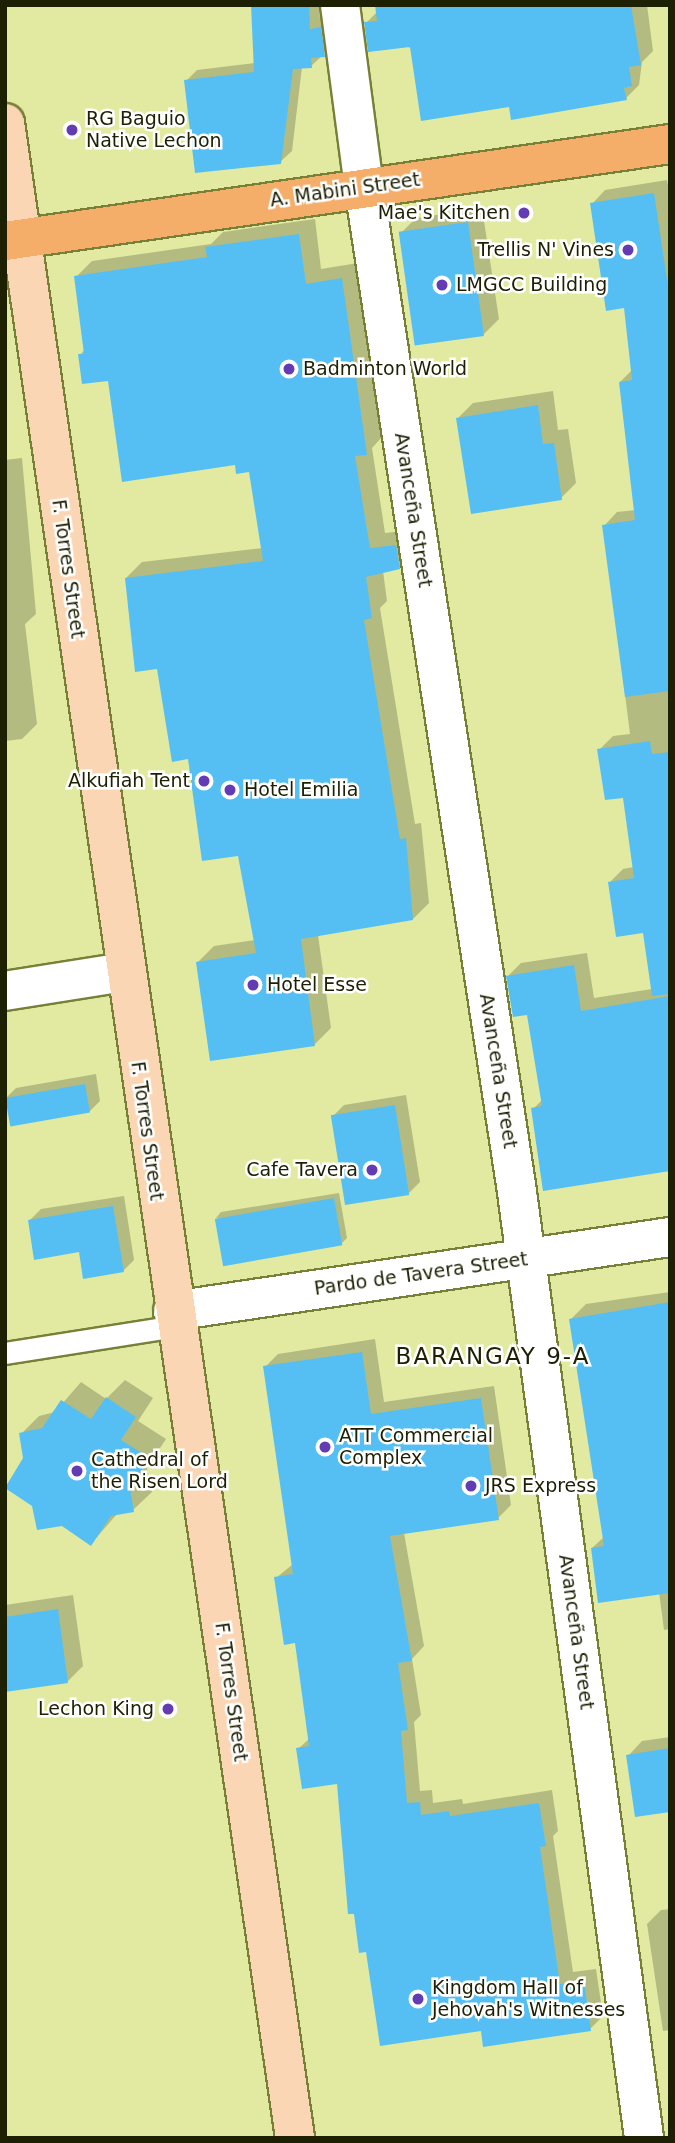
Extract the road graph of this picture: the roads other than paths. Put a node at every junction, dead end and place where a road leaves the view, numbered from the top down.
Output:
1 (340, 5) edge
2 (5, 123) edge
3 (670, 144) edge
4 (364, 187) junction
5 (13, 240) edge
6 (125, 972) junction
7 (5, 991) edge
8 (670, 1237) edge
9 (526, 1259) junction
10 (175, 1319) junction
11 (5, 1353) edge
12 (295, 2138) edge
13 (644, 2138) edge

1 - 4 street, Avanceña Street
2 - 5 main road, F. Torres Street
3 - 4 main road, A. Mabini Street
4 - 5 main road, A. Mabini Street
4 - 9 street, Avanceña Street
5 - 6 main road, F. Torres Street
6 - 7 street
6 - 10 main road, F. Torres Street
8 - 9 street, Pardo de Tavera Street
9 - 10 street, Pardo de Tavera Street
9 - 13 street, Avanceña Street
10 - 11 lane
10 - 12 main road, F. Torres Street

